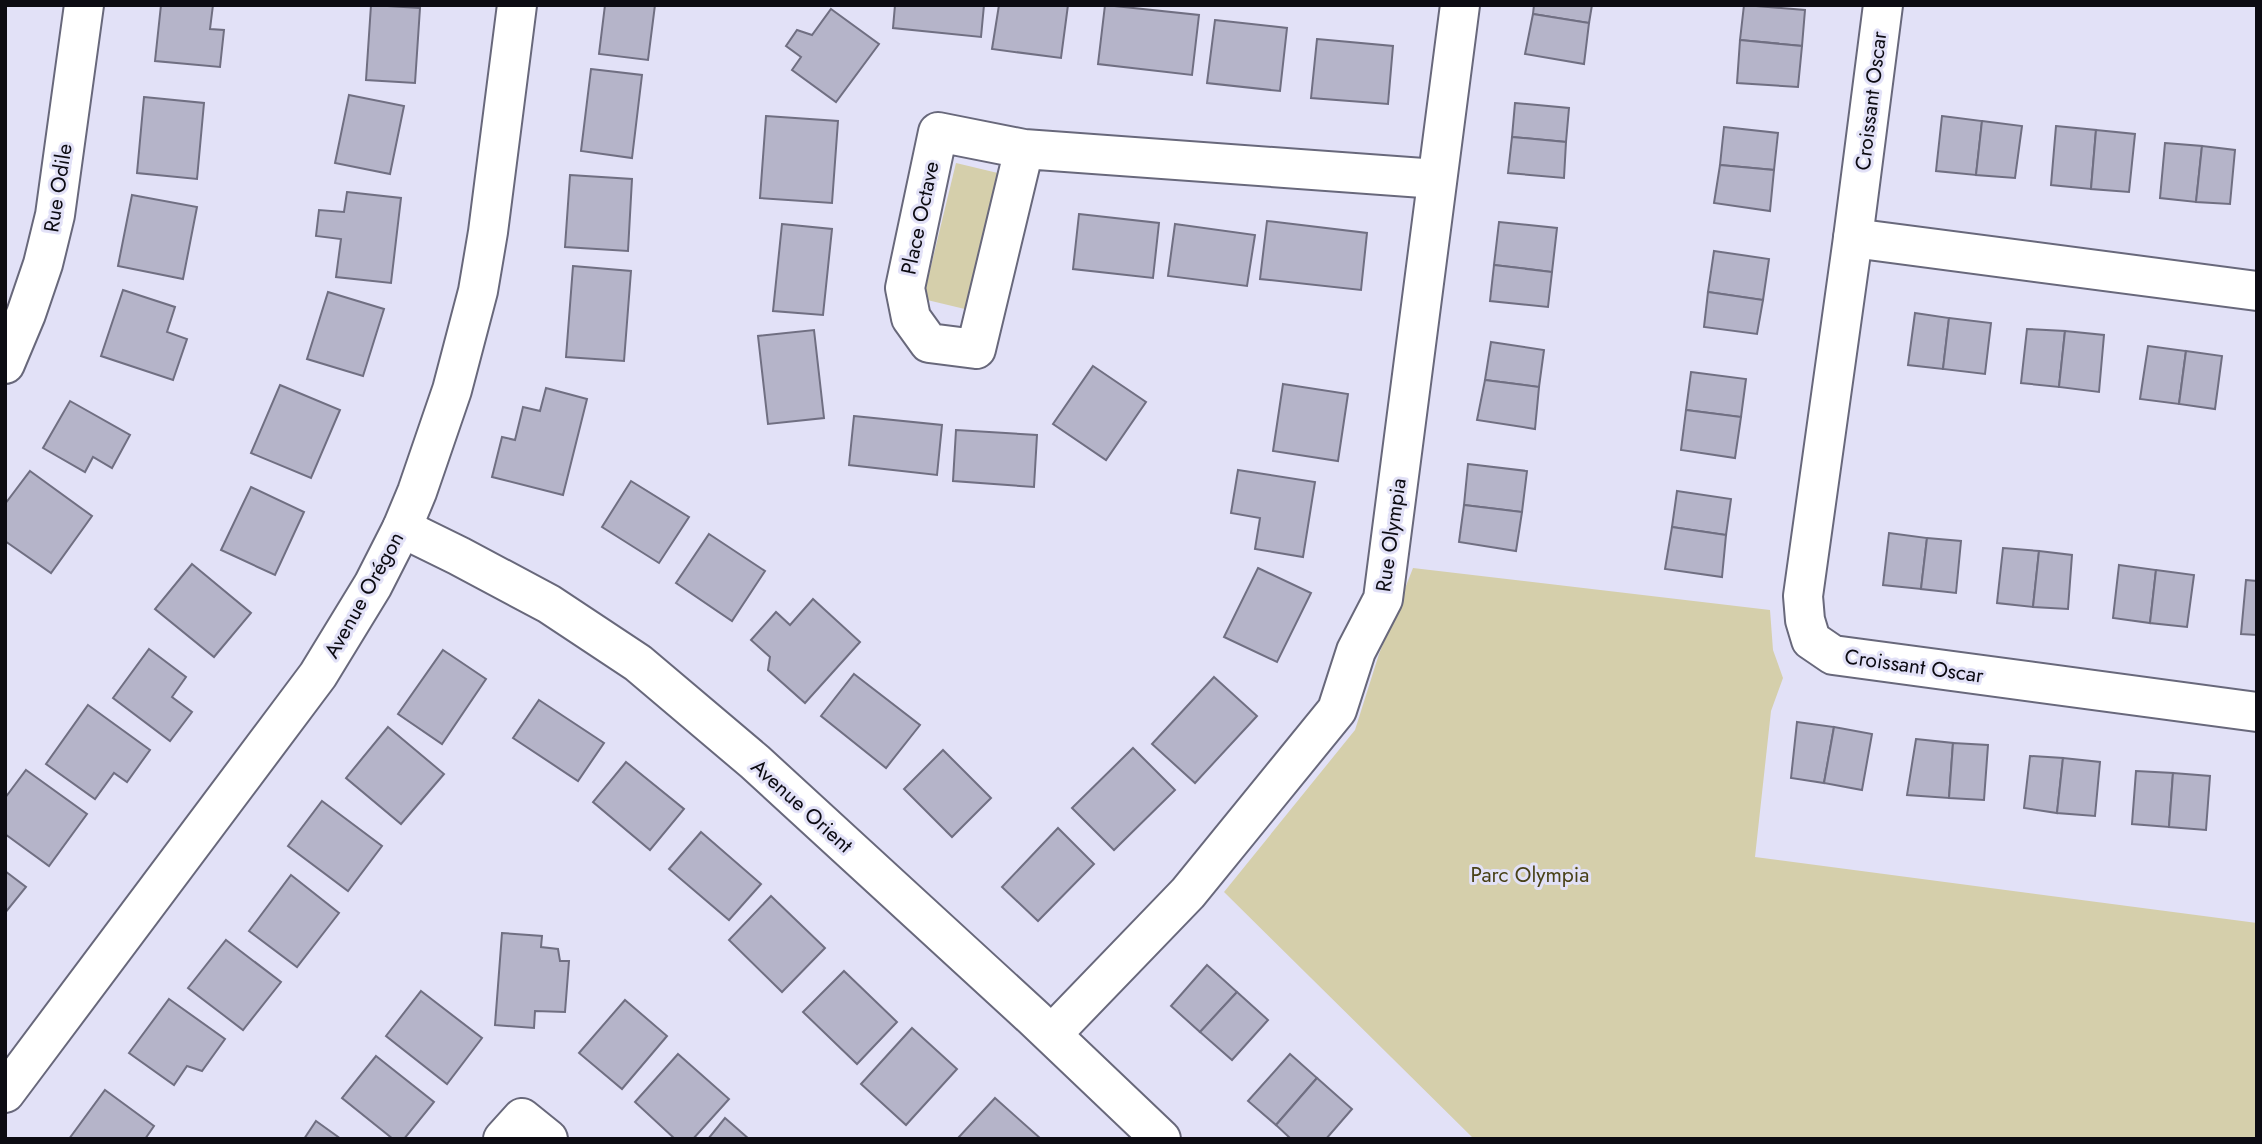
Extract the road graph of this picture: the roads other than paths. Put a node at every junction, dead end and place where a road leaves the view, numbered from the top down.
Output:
1 (84, 5) edge
2 (517, 5) edge
3 (1460, 5) edge
4 (1883, 5) edge
5 (1024, 149) junction
6 (1437, 179) junction
7 (1853, 238) junction
8 (2257, 291) edge
9 (5, 364) edge
10 (401, 528) junction
11 (2257, 712) edge
12 (1052, 1034) junction
13 (5, 1093) edge
14 (503, 1139) edge
15 (548, 1139) edge
16 (1161, 1139) edge

1 - 9 street, Rue Odile
2 - 10 street, Avenue Orégon
3 - 6 street, Rue Olympia
4 - 7 street, Croissant Oscar
5 - 5 street, Place Octave
5 - 6 street, Place Octave
6 - 12 street, Rue Olympia
7 - 8 street
7 - 11 street, Croissant Oscar
10 - 12 street, Avenue Orient
10 - 13 street, Avenue Orégon
12 - 16 street, Avenue Orient
14 - 15 street

